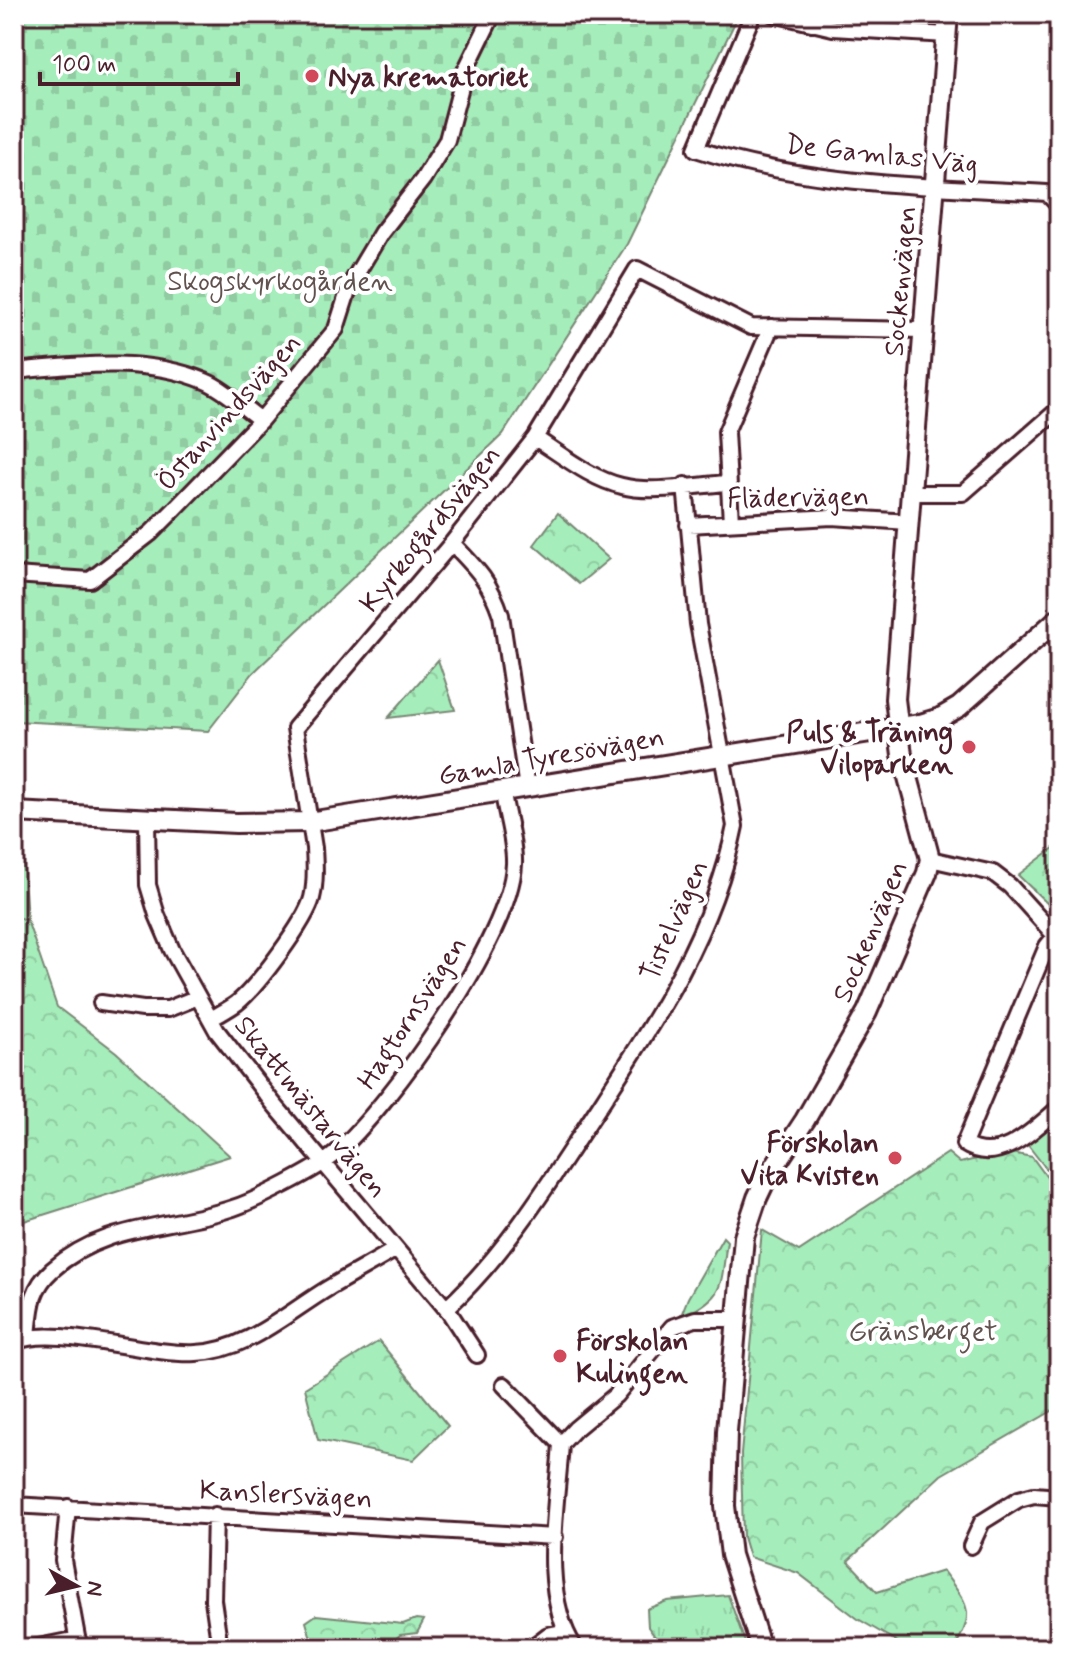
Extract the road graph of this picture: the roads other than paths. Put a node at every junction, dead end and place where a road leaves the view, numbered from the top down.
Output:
1 (493, 14) edge
2 (753, 14) edge
3 (773, 14) edge
4 (948, 14) edge
5 (947, 35) junction
6 (1059, 182) edge
7 (935, 186) junction
8 (1047, 193) junction
9 (1059, 206) edge
10 (771, 327) junction
11 (923, 330) junction
12 (14, 371) edge
13 (1059, 409) edge
14 (261, 420) junction
15 (535, 438) junction
16 (727, 483) junction
17 (685, 485) junction
18 (911, 493) junction
19 (731, 522) junction
20 (909, 522) junction
21 (688, 525) junction
22 (452, 543) junction
23 (14, 575) edge
24 (1059, 618) edge
25 (897, 728) junction
26 (722, 754) junction
27 (527, 788) junction
28 (503, 793) junction
29 (14, 812) edge
30 (147, 819) junction
31 (309, 822) junction
32 (930, 859) junction
33 (1057, 938) edge
34 (198, 997) junction
35 (101, 1003) dead end
36 (211, 1019) junction
37 (1059, 1108) edge
38 (322, 1162) junction
39 (396, 1249) junction
40 (447, 1308) junction
41 (736, 1319) junction
42 (21, 1339) edge
43 (477, 1355) dead end
44 (504, 1385) dead end
45 (561, 1444) junction
46 (1059, 1497) edge
47 (14, 1505) edge
48 (68, 1507) junction
49 (215, 1515) junction
50 (555, 1537) junction
51 (971, 1546) dead end
52 (564, 1632) junction
53 (79, 1644) edge
54 (33, 1648) edge
55 (220, 1648) edge
56 (531, 1648) edge
57 (575, 1648) edge
58 (761, 1648) edge

1 - 14 street, Östanvindsvägen
2 - 7 street, De Gamlas Väg
3 - 5 street
4 - 5 street, Sockenvägen
5 - 7 street, Sockenvägen
6 - 8 street
7 - 8 street, De Gamlas Väg
7 - 11 street, Sockenvägen
8 - 9 street
10 - 11 street
10 - 15 street, Kyrkogårdsvägen
10 - 16 street
11 - 18 street, Sockenvägen
12 - 14 street
13 - 18 street
14 - 23 street, Östanvindsvägen
15 - 17 street
15 - 22 street, Kyrkogårdsvägen
16 - 17 street
16 - 19 street
17 - 21 street, Tistelvägen
18 - 20 street, Sockenvägen
19 - 20 street, Flädervägen
19 - 21 street, Flädervägen
20 - 25 street, Sockenvägen
21 - 26 street, Tistelvägen
22 - 27 street
22 - 31 street, Kyrkogårdsvägen
24 - 25 street, Gamla Tyresövägen
25 - 26 street, Gamla Tyresövägen
25 - 32 street, Sockenvägen
26 - 27 street, Gamla Tyresövägen
26 - 40 street, Tistelvägen
27 - 28 street, Gamla Tyresövägen
28 - 31 street, Gamla Tyresövägen
28 - 38 street, Hagtornsvägen
29 - 30 street, Gamla Tyresövägen
30 - 31 street, Gamla Tyresövägen
30 - 34 street, Skattmästarvägen
31 - 36 street, Kyrkogårdsvägen
32 - 33 street
32 - 41 street, Sockenvägen
33 - 37 street
34 - 35 street
34 - 36 street, Skattmästarvägen
36 - 38 street, Skattmästarvägen
38 - 39 street, Skattmästarvägen
38 - 42 street, Hagtornsvägen
39 - 40 street, Skattmästarvägen
39 - 42 street
40 - 43 street, Skattmästarvägen
41 - 45 street
41 - 58 street, Sockenvägen
44 - 45 street
45 - 50 street
46 - 51 street
47 - 48 street, Kanslersvägen
48 - 49 street, Kanslersvägen
48 - 53 street
49 - 50 street, Kanslersvägen
49 - 55 street
50 - 52 street
52 - 56 street
52 - 57 street
53 - 54 street

